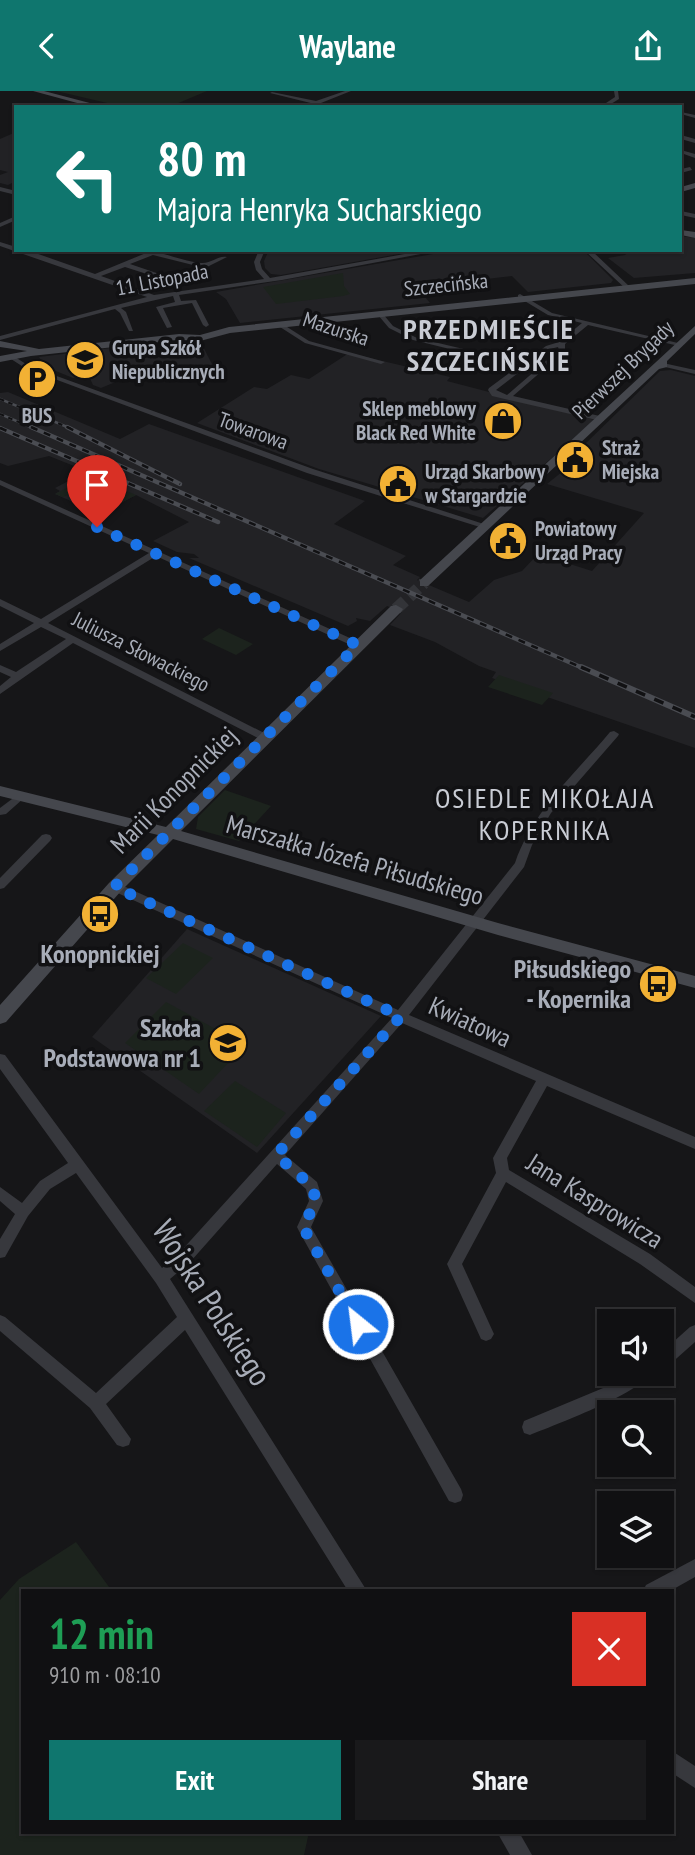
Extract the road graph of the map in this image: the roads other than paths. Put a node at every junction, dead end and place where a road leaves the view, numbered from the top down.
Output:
1 (36, 91) edge
2 (349, 91) edge
3 (441, 91) edge
4 (482, 91) edge
5 (516, 91) edge
6 (615, 91) edge
7 (272, 93) dead end
8 (328, 93) dead end
9 (534, 94) dead end
10 (338, 95) junction
11 (316, 103) junction
12 (94, 105) edge
13 (311, 105) edge
14 (325, 105) edge
15 (605, 105) edge
16 (694, 106) edge
17 (682, 113) edge
18 (695, 117) edge
19 (683, 154) edge
20 (695, 156) edge
21 (690, 169) dead end
22 (682, 171) edge
23 (30, 252) edge
24 (152, 252) edge
25 (158, 252) edge
26 (260, 252) edge
27 (403, 252) edge
28 (429, 252) edge
29 (589, 252) edge
30 (408, 256) junction
31 (224, 257) dead end
32 (126, 265) junction
33 (97, 276) junction
34 (695, 279) edge
35 (269, 280) junction
36 (175, 281) dead end
37 (627, 286) junction
38 (175, 294) junction
39 (154, 297) junction
40 (523, 298) junction
41 (179, 303) junction
42 (116, 307) junction
43 (381, 315) junction
44 (586, 323) junction
45 (282, 326) junction
46 (159, 327) dead end
47 (695, 329) edge
48 (131, 330) dead end
49 (198, 332) junction
50 (17, 333) junction
51 (0, 338) edge
52 (561, 344) junction
53 (679, 344) junction
54 (13, 350) edge
55 (0, 359) edge
56 (382, 362) dead end
57 (663, 365) junction
58 (526, 366) junction
59 (541, 369) junction
60 (695, 372) edge
61 (508, 397) junction
62 (601, 419) junction
63 (0, 482) edge
64 (486, 526) junction
65 (155, 553) junction
66 (424, 583) tunnel mouth
67 (0, 601) edge
68 (396, 609) tunnel mouth
69 (41, 623) junction
70 (73, 639) junction
71 (358, 645) junction
72 (0, 648) edge
73 (0, 668) edge
74 (17, 676) junction
75 (0, 691) edge
76 (614, 734) dead end
77 (264, 737) junction
78 (0, 791) edge
79 (20, 796) junction
80 (2, 812) dead end
81 (169, 833) junction
82 (46, 838) dead end
83 (0, 885) edge
84 (114, 887) junction
85 (473, 922) junction
86 (695, 982) edge
87 (401, 1016) junction
88 (0, 1017) edge
89 (0, 1059) edge
90 (544, 1079) junction
91 (695, 1143) edge
92 (276, 1155) junction
93 (78, 1164) junction
94 (503, 1173) junction
95 (0, 1193) edge
96 (23, 1212) junction
97 (0, 1252) edge
98 (161, 1277) junction
99 (695, 1296) edge
100 (187, 1318) junction
101 (0, 1322) edge
102 (695, 1332) edge
103 (486, 1334) dead end
104 (674, 1350) edge
105 (622, 1386) edge
106 (96, 1403) junction
107 (530, 1427) dead end
108 (123, 1439) dead end
109 (454, 1495) dead end
110 (695, 1568) edge
111 (357, 1589) edge
112 (656, 1589) edge
113 (674, 1762) edge
114 (695, 1778) edge
115 (508, 1834) edge
116 (522, 1855) edge

1 - 12 street
2 - 10 street
3 - 4 street
5 - 9 street
6 - 15 street
7 - 11 street
8 - 10 street
10 - 11 street
11 - 13 street
11 - 14 street
16 - 17 street
17 - 18 street
19 - 20 street
21 - 22 street
23 - 33 street
24 - 32 street
25 - 31 street
26 - 35 street
27 - 30 street
28 - 30 street, 11 Listopada
29 - 37 street
30 - 35 street, 11 Listopada
32 - 33 street
32 - 36 street
33 - 39 street
34 - 37 street, Szczecińska
35 - 38 street, 11 Listopada
37 - 40 street, Szczecińska
38 - 39 street, 11 Listopada
38 - 41 street
39 - 42 street, 11 Listopada
40 - 43 street, Szczecińska
40 - 44 street
40 - 49 street, Szczecińska
41 - 46 street
41 - 49 street
42 - 48 street
42 - 50 street, 11 Listopada
43 - 45 street, Szczecińska
43 - 58 street
44 - 52 street
44 - 53 street
45 - 49 street, Szczecińska
45 - 56 street, Mazurska
47 - 53 street, Pierwszej Brygady
49 - 54 street, Szczecińska
50 - 51 street, 11 Listopada
50 - 54 street
52 - 58 street
52 - 59 street
53 - 57 street, Pierwszej Brygady
54 - 55 street, Szczecińska
54 - 64 street, Towarowa
57 - 60 street
57 - 62 street, Pierwszej Brygady
58 - 59 street
58 - 61 street
59 - 61 street
61 - 62 street
62 - 64 street, Pierwszej Brygady
63 - 65 street
64 - 66 street, Pierwszej Brygady
65 - 69 street
65 - 71 street
67 - 69 street, Juliusza Słowackiego
68 - 71 street, Marii Konopnickiej
69 - 70 street, Juliusza Słowackiego
69 - 72 street
70 - 74 street
70 - 77 street, Juliusza Słowackiego
71 - 77 street, Marii Konopnickiej
73 - 74 street
74 - 75 street
76 - 85 street
77 - 81 street, Marii Konopnickiej
78 - 79 street, Marszałka Józefa Piłsudskiego
79 - 80 street
79 - 81 street, Marszałka Józefa Piłsudskiego
81 - 84 street, Marii Konopnickiej
81 - 85 street, Marszałka Józefa Piłsudskiego
82 - 83 street
84 - 87 street, Kwiatowa
84 - 88 street, Marii Konopnickiej
85 - 86 street, Marszałka Józefa Piłsudskiego
85 - 87 street
87 - 90 street, Kwiatowa
87 - 92 street
89 - 93 street, Wojska Polskiego
90 - 91 street, Kwiatowa
90 - 94 street, Jana Kasprowicza
92 - 98 street
92 - 109 street
93 - 96 street
93 - 98 street, Wojska Polskiego
94 - 99 street, Jana Kasprowicza
94 - 103 street, Jana Kasprowicza
95 - 96 street
96 - 97 street
98 - 100 street, Wojska Polskiego
100 - 106 street
100 - 111 street, Wojska Polskiego
101 - 106 street
102 - 104 street
105 - 107 street
106 - 108 street
110 - 112 street
113 - 114 street
115 - 116 street

